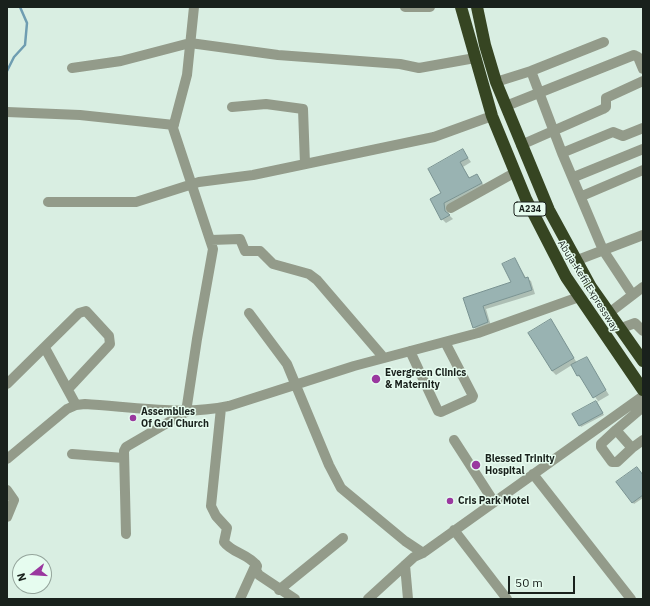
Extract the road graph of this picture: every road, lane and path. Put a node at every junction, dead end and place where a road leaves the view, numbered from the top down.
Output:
1 (194, 7) edge
2 (405, 7) edge
3 (430, 7) edge
4 (461, 7) edge
5 (476, 7) edge
6 (604, 42) dead end
7 (190, 43) junction
8 (475, 58) junction
9 (72, 68) dead end
10 (643, 69) edge
11 (531, 71) junction
12 (643, 81) edge
13 (496, 82) junction
14 (539, 93) junction
15 (506, 106) junction
16 (232, 108) dead end
17 (7, 112) edge
18 (492, 116) junction
19 (174, 126) junction
20 (514, 127) junction
21 (643, 128) edge
22 (554, 130) junction
23 (498, 132) junction
24 (521, 144) junction
25 (643, 149) edge
26 (562, 153) junction
27 (527, 160) junction
28 (304, 164) junction
29 (513, 169) junction
30 (643, 170) edge
31 (574, 177) junction
32 (192, 184) junction
33 (582, 196) junction
34 (48, 202) dead end
35 (451, 208) dead end
36 (643, 235) edge
37 (211, 240) junction
38 (603, 250) junction
39 (576, 261) junction
40 (643, 287) edge
41 (632, 294) junction
42 (579, 297) junction
43 (249, 313) dead end
44 (609, 313) junction
45 (619, 328) junction
46 (643, 332) edge
47 (445, 342) junction
48 (45, 348) junction
49 (410, 351) junction
50 (384, 358) junction
51 (643, 361) edge
52 (7, 384) edge
53 (295, 385) junction
54 (68, 389) junction
55 (643, 390) edge
56 (643, 396) edge
57 (76, 405) junction
58 (643, 407) edge
59 (221, 408) junction
60 (186, 412) junction
61 (616, 430) junction
62 (454, 440) dead end
63 (643, 440) edge
64 (632, 448) junction
65 (72, 454) dead end
66 (7, 458) edge
67 (124, 458) junction
68 (533, 474) junction
69 (7, 490) edge
70 (494, 502) junction
71 (7, 517) edge
72 (454, 530) junction
73 (126, 534) dead end
74 (343, 538) dead end
75 (423, 552) junction
76 (256, 564) junction
77 (405, 565) junction
78 (279, 590) junction
79 (240, 599) edge
80 (295, 599) edge
81 (368, 599) edge
82 (408, 599) edge
83 (507, 599) edge
84 (631, 599) edge

1 - 7 street
2 - 3 street
4 - 8 highway, Abuja-Keffi Expressway / A234
5 - 13 highway, Abuja-Keffi Expressway / A234
6 - 11 street
7 - 8 street
7 - 9 street
7 - 19 street
8 - 18 highway, Abuja-Keffi Expressway / A234
10 - 14 street
11 - 13 street
11 - 14 street
12 - 22 street
13 - 15 highway, Abuja-Keffi Expressway / A234
14 - 15 street
14 - 22 street
15 - 20 highway, Abuja-Keffi Expressway / A234
16 - 28 street
17 - 19 street
18 - 23 highway, Abuja-Keffi Expressway / A234
18 - 28 street
19 - 32 street
20 - 23 highway
20 - 24 highway, Abuja-Keffi Expressway / A234
21 - 26 street
22 - 24 street
22 - 26 street
23 - 29 highway, Abuja-Keffi Expressway / A234
24 - 27 highway, Abuja-Keffi Expressway / A234
25 - 31 street
26 - 31 street
27 - 29 highway
27 - 39 highway, Abuja-Keffi Expressway / A234
28 - 32 street
29 - 35 street
29 - 42 highway, Abuja-Keffi Expressway / A234
30 - 33 street
31 - 33 street
32 - 34 street
32 - 37 street
33 - 38 street
36 - 38 street
37 - 50 street
37 - 60 street
38 - 39 street
38 - 41 street
39 - 44 highway, Abuja-Keffi Expressway / A234
40 - 41 street
41 - 44 street
42 - 47 street
42 - 55 highway, Abuja-Keffi Expressway / A234
43 - 53 street
44 - 45 highway, Abuja-Keffi Expressway / A234
45 - 46 street
45 - 51 highway, Abuja-Keffi Expressway / A234
47 - 49 street
47 - 49 street
48 - 52 street
48 - 54 street
48 - 54 street
49 - 50 street
50 - 53 street
53 - 59 street
53 - 75 street
54 - 57 street
56 - 68 street
57 - 60 street
57 - 66 street
58 - 61 street
59 - 60 street
59 - 76 street
60 - 67 street
61 - 64 street
61 - 64 street
62 - 70 street
63 - 64 street
65 - 67 street
67 - 73 street
68 - 70 street
68 - 84 street
69 - 71 street
70 - 72 street
72 - 75 street
72 - 83 street
74 - 78 street
75 - 77 street
76 - 78 street
76 - 79 street
77 - 81 street
77 - 82 street
78 - 80 street

